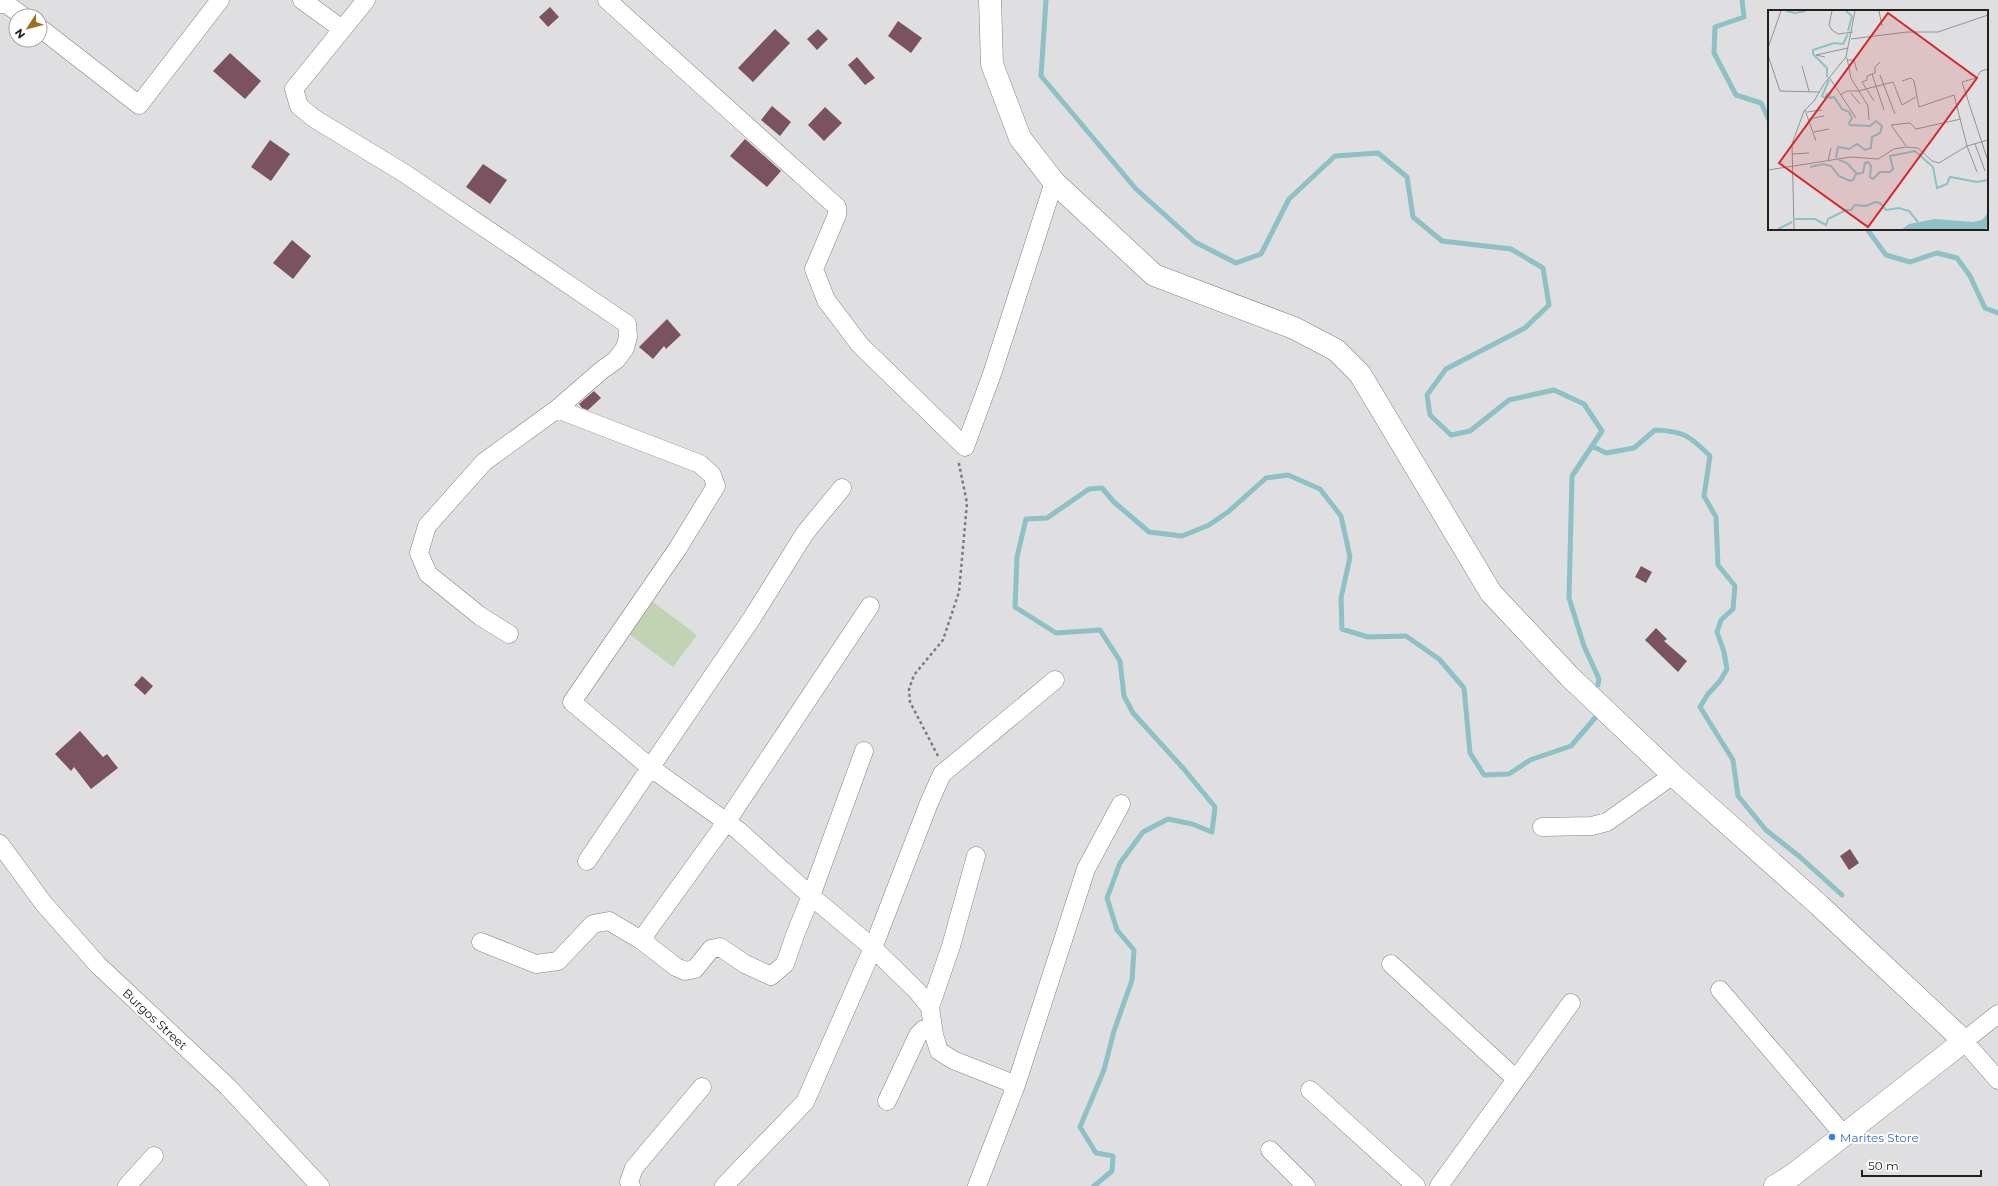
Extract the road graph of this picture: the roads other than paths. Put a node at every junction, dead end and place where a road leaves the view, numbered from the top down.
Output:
1 (220, 0) edge
2 (302, 0) edge
3 (366, 0) edge
4 (990, 0) edge
5 (612, 2) edge
6 (0, 4) edge
7 (12, 8) edge
8 (342, 29) junction
9 (48, 34) edge
10 (1054, 182) junction
11 (557, 409) junction
12 (842, 488) dead end
13 (870, 606) dead end
14 (509, 634) dead end
15 (1055, 680) dead end
16 (864, 751) dead end
17 (651, 768) junction
18 (1673, 776) junction
19 (1121, 804) dead end
20 (727, 821) junction
21 (1542, 827) dead end
22 (0, 844) edge
23 (976, 856) dead end
24 (587, 861) dead end
25 (811, 896) junction
26 (641, 940) junction
27 (481, 942) dead end
28 (873, 948) junction
29 (1391, 964) dead end
30 (1720, 990) dead end
31 (1571, 1003) dead end
32 (930, 1007) junction
33 (1998, 1014) edge
34 (933, 1029) junction
35 (1964, 1041) junction
36 (1516, 1079) junction
37 (1998, 1080) edge
38 (1016, 1085) junction
39 (702, 1087) dead end
40 (1310, 1090) dead end
41 (887, 1101) dead end
42 (1843, 1134) junction
43 (1270, 1150) dead end
44 (154, 1156) dead end
45 (127, 1186) edge
46 (320, 1186) edge
47 (631, 1186) edge
48 (724, 1186) edge
49 (977, 1186) edge
50 (1306, 1186) edge
51 (1416, 1186) edge
52 (1439, 1186) edge
53 (1775, 1186) edge

1 - 9 street
2 - 8 street
3 - 8 street
4 - 10 street
5 - 10 street
6 - 7 street
8 - 11 street
10 - 18 street
11 - 14 street
11 - 17 street
12 - 17 street
13 - 20 street
15 - 28 street
16 - 25 street
17 - 20 street
17 - 24 street
18 - 21 street
18 - 35 street
19 - 38 street
20 - 25 street
20 - 26 street
22 - 46 street, Burgos Street
23 - 32 street
25 - 26 street
25 - 28 street
26 - 27 street
28 - 32 street
28 - 48 street
29 - 36 street
30 - 42 street
31 - 36 street
32 - 34 street
33 - 35 street
34 - 38 street
34 - 41 street
35 - 37 street
35 - 42 street
36 - 52 street
38 - 49 street
39 - 47 street
40 - 51 street
42 - 53 street
43 - 50 street
44 - 45 street

